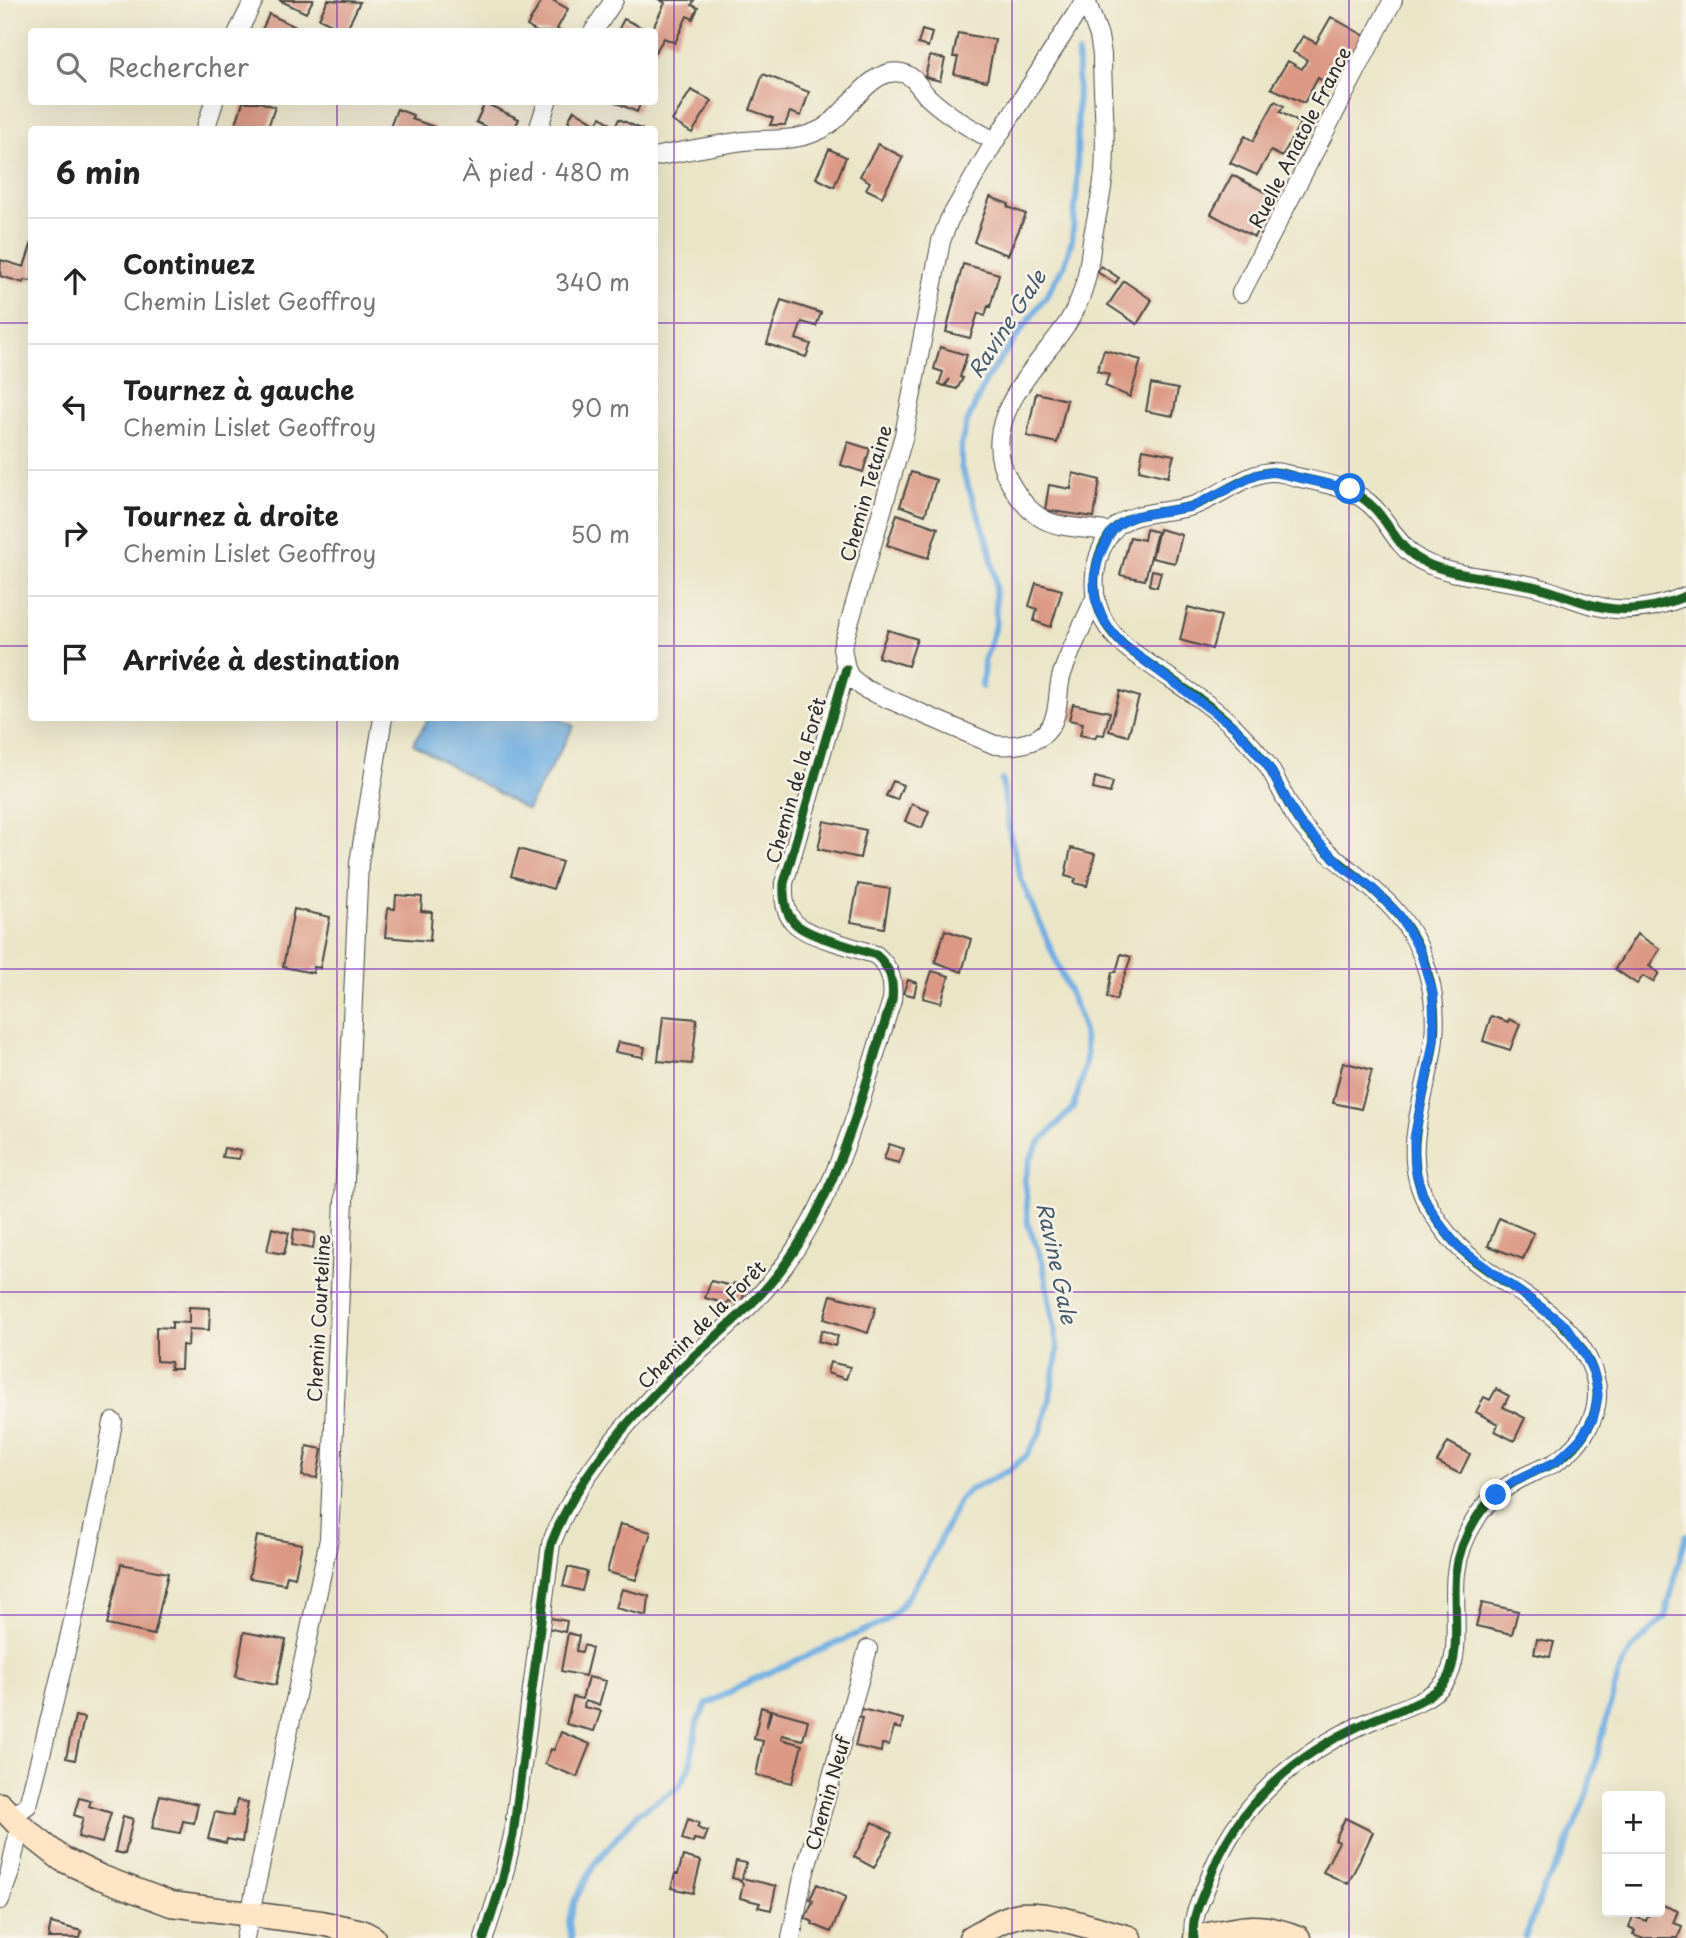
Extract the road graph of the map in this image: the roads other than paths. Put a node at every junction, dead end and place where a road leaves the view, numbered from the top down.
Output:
1 (254, 0) edge
2 (614, 0) edge
3 (1085, 0) edge
4 (1393, 0) edge
5 (240, 28) edge
6 (596, 28) edge
7 (213, 105) edge
8 (546, 105) edge
9 (206, 126) edge
10 (538, 126) edge
11 (995, 141) junction
12 (658, 156) edge
13 (1241, 293) dead end
14 (1111, 532) junction
15 (1686, 596) edge
16 (1095, 598) junction
17 (846, 669) junction
18 (383, 721) edge
19 (113, 1422) dead end
20 (868, 1649) dead end
21 (10, 1816) edge
22 (0, 1899) edge
23 (247, 1926) edge
24 (373, 1938) edge
25 (484, 1938) edge
26 (791, 1938) edge
27 (971, 1938) edge
28 (1129, 1938) edge
29 (1195, 1938) edge
30 (1298, 1938) edge

1 - 5 street
2 - 6 street
3 - 11 street, Chemin Tetaine
3 - 14 street, Chemin Tetaine
4 - 13 street, Ruelle Anatole France
7 - 9 street
8 - 10 street
11 - 12 street
11 - 17 street, Chemin Tetaine
14 - 15 street
14 - 16 street
16 - 17 street
16 - 29 street
17 - 25 street, Chemin de la Forêt
18 - 23 street, Chemin Courteline
19 - 21 street
20 - 26 street, Chemin Neuf
21 - 22 street
21 - 23 main road
23 - 24 main road
27 - 28 main road
29 - 30 main road

